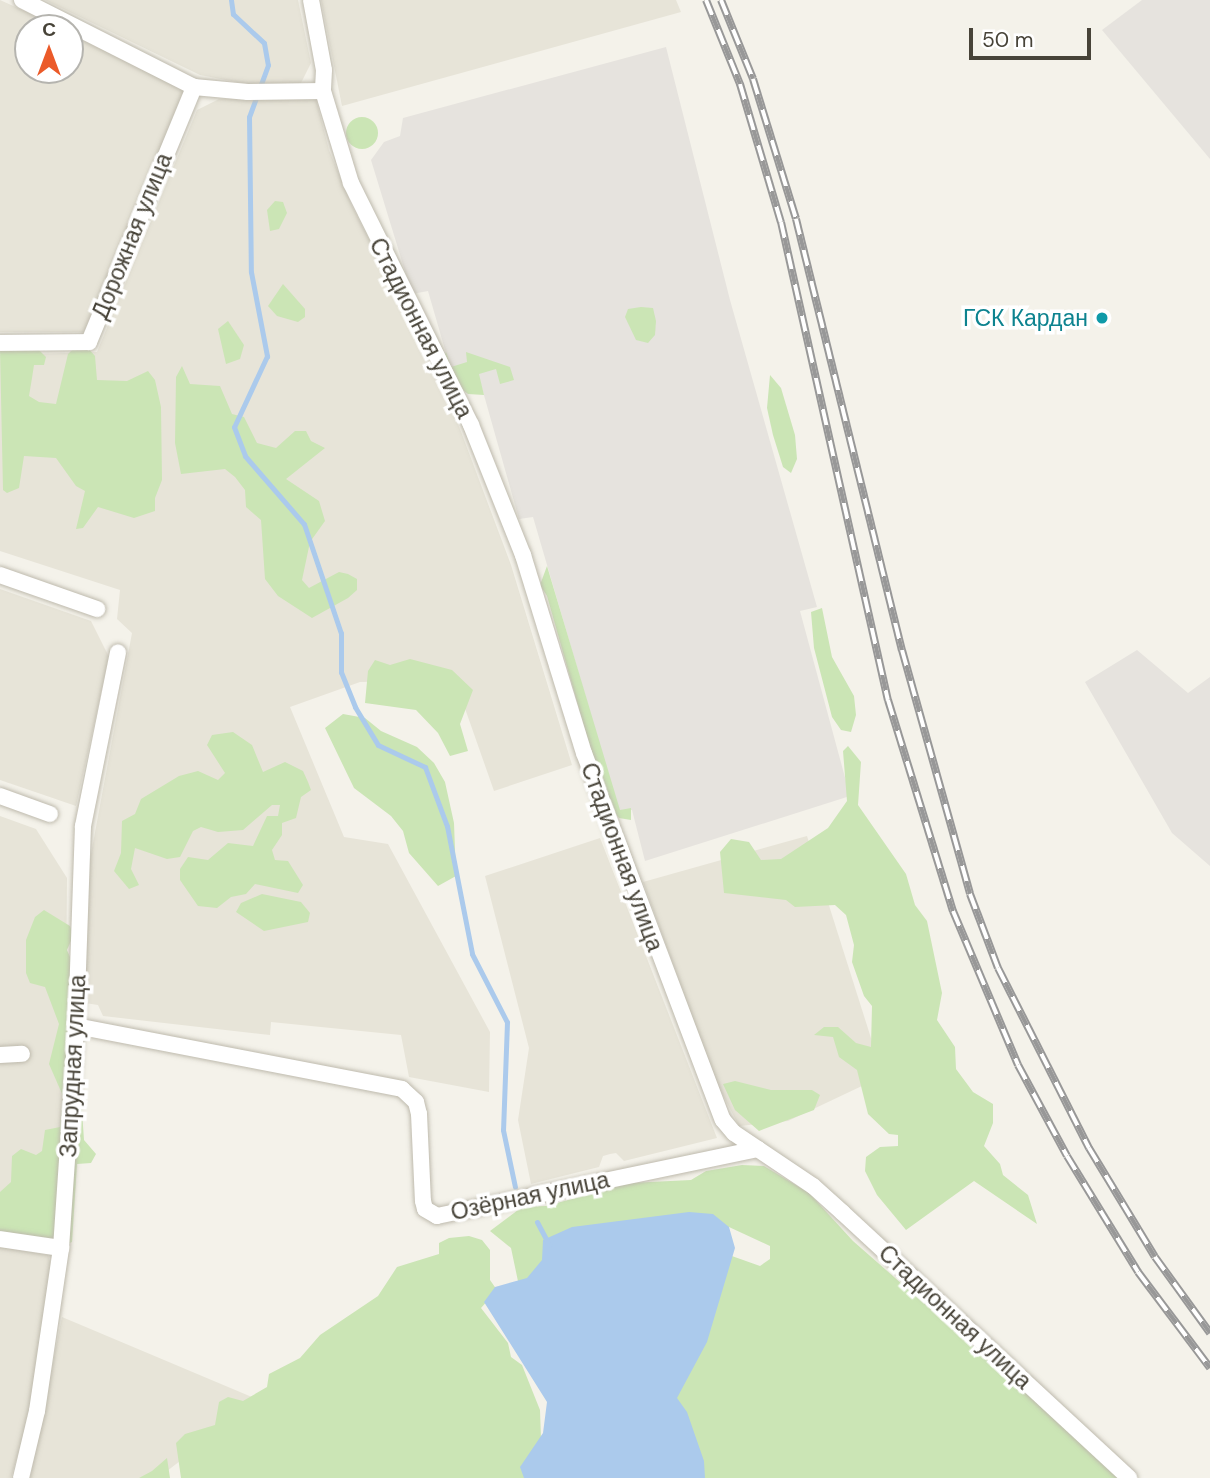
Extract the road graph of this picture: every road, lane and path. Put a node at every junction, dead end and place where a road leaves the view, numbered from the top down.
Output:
1 (22, 0) edge
2 (311, 0) edge
3 (194, 87) junction
4 (323, 90) junction
5 (0, 343) edge
6 (0, 575) edge
7 (97, 608) dead end
8 (118, 653) dead end
9 (0, 796) edge
10 (50, 814) dead end
11 (76, 1026) junction
12 (22, 1054) dead end
13 (0, 1055) edge
14 (758, 1149) junction
15 (0, 1239) edge
16 (61, 1248) junction
17 (21, 1478) edge
18 (1129, 1478) edge

1 - 3 street
2 - 4 street, Стадионная улица
3 - 4 street
3 - 5 street, Дорожная улица
4 - 14 street, Стадионная улица
6 - 7 street
8 - 11 street, Запрудная улица
9 - 10 street
11 - 14 street, Озёрная улица
11 - 16 street, Запрудная улица
12 - 13 street
14 - 18 street, Стадионная улица
15 - 16 street
16 - 17 street, Запрудная улица

